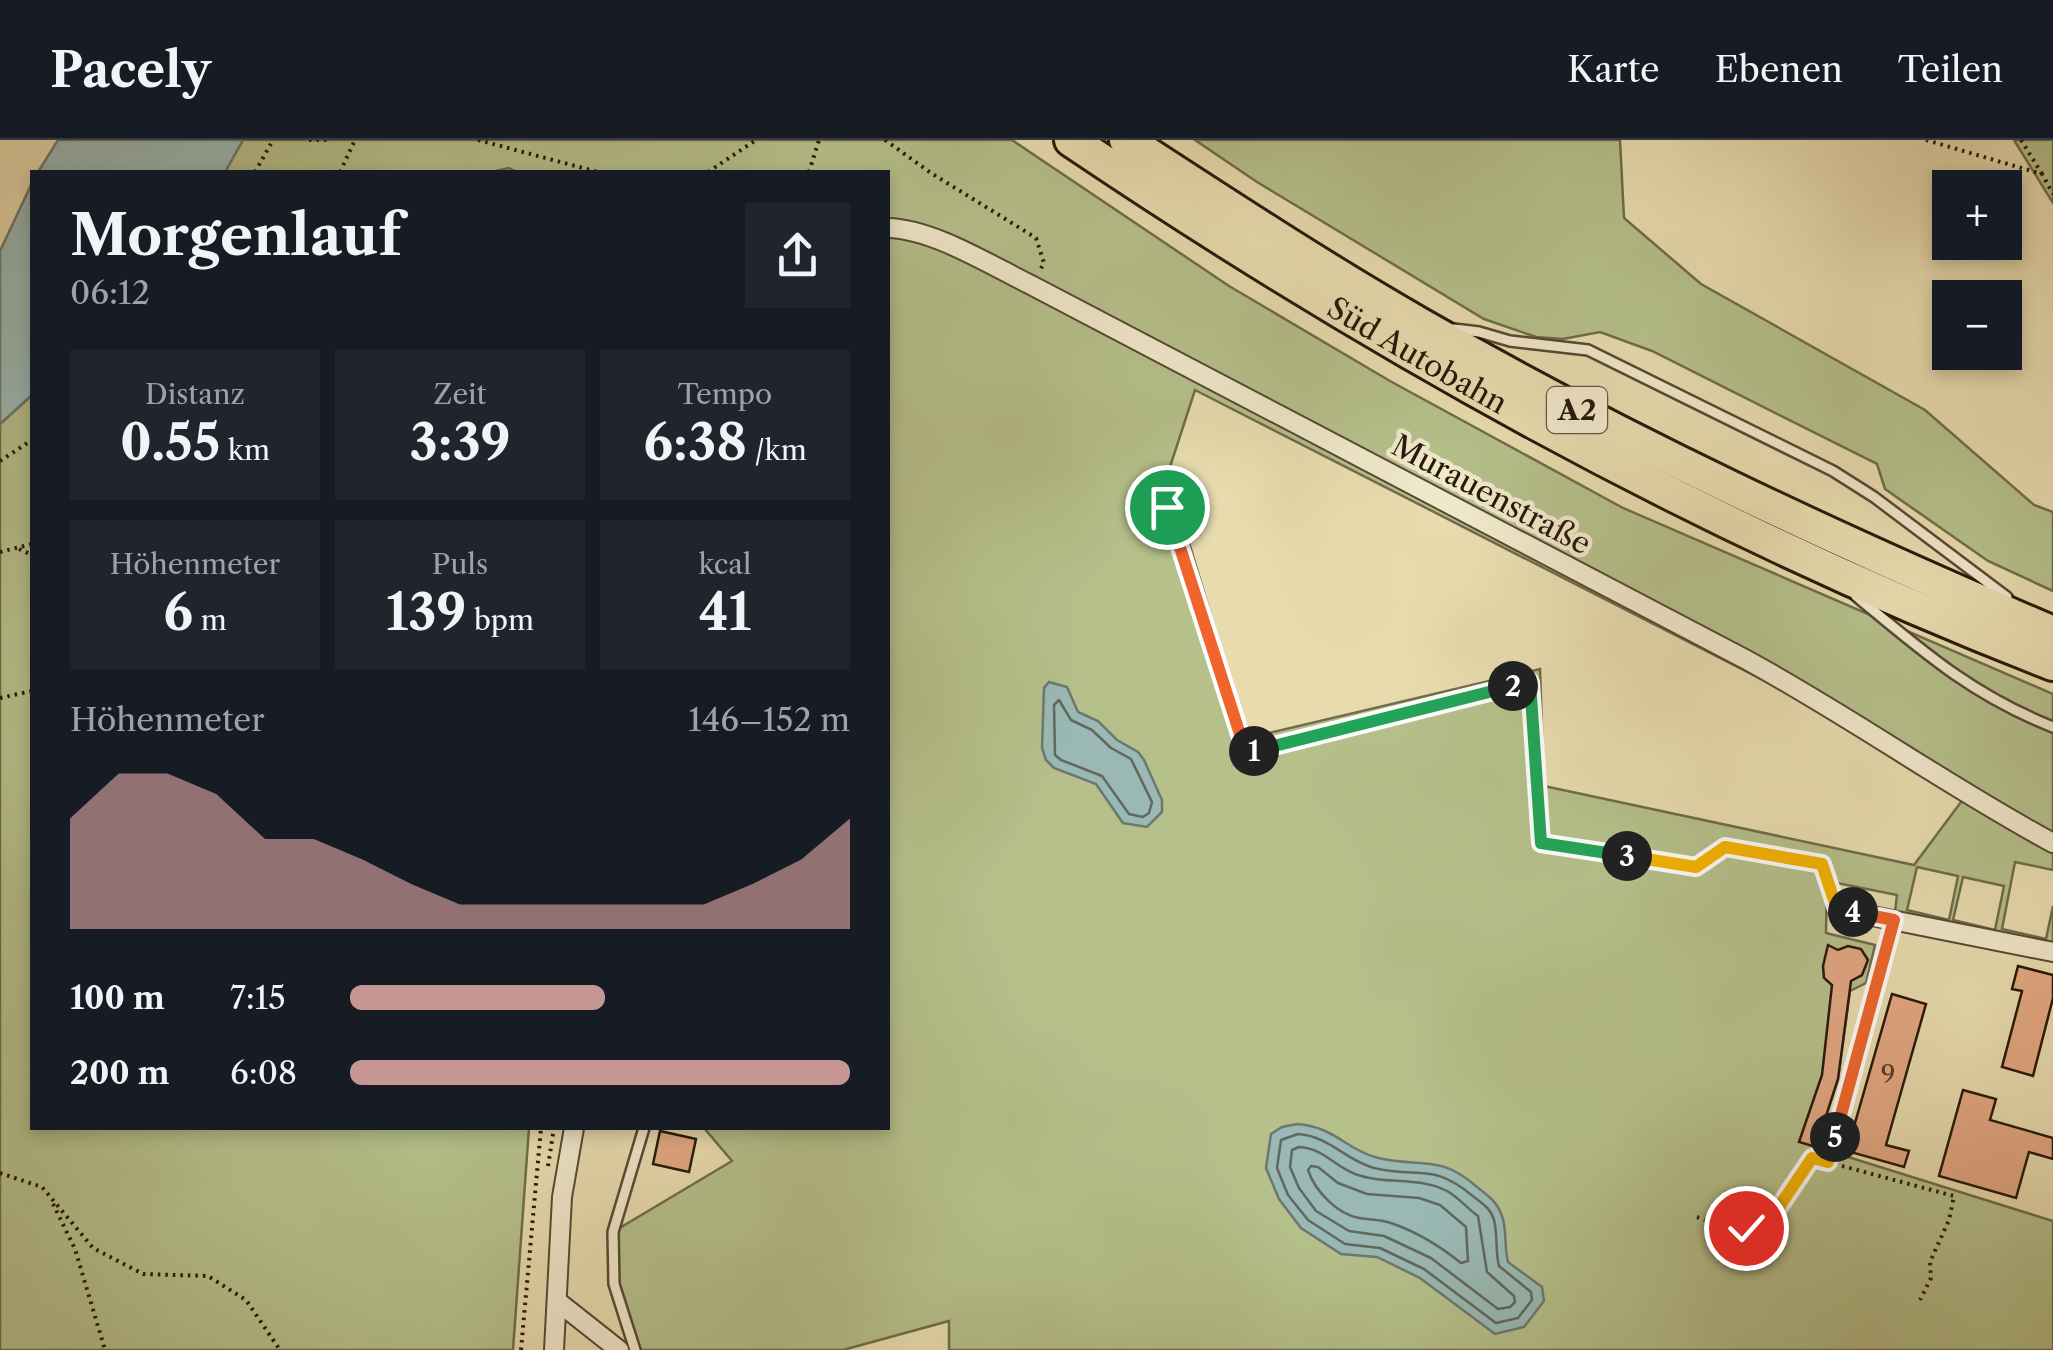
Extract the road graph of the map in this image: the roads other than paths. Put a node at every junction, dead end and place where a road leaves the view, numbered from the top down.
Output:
1 (1071, 140) edge
2 (1126, 140) edge
3 (890, 228) edge
4 (1421, 325) junction
5 (1820, 565) junction
6 (2053, 632) edge
7 (2053, 664) edge
8 (2053, 727) edge
9 (2053, 843) edge
10 (1837, 909) road end
11 (1894, 920) junction
12 (2053, 952) edge
13 (574, 1130) edge
14 (643, 1130) edge
15 (1828, 1162) road end
16 (556, 1301) junction
17 (554, 1350) edge
18 (619, 1350) edge
19 (636, 1350) edge

1 - 5 highway, Süd Autobahn / A2
2 - 4 highway, Süd Autobahn / A2
3 - 9 street, Murauenstraße
4 - 6 highway, Süd Autobahn / A2
4 - 6 lane
5 - 7 highway, Süd Autobahn / A2
5 - 8 lane
10 - 11 street
11 - 12 street
11 - 15 lane
13 - 16 street
14 - 19 lane
16 - 17 street
16 - 18 street

